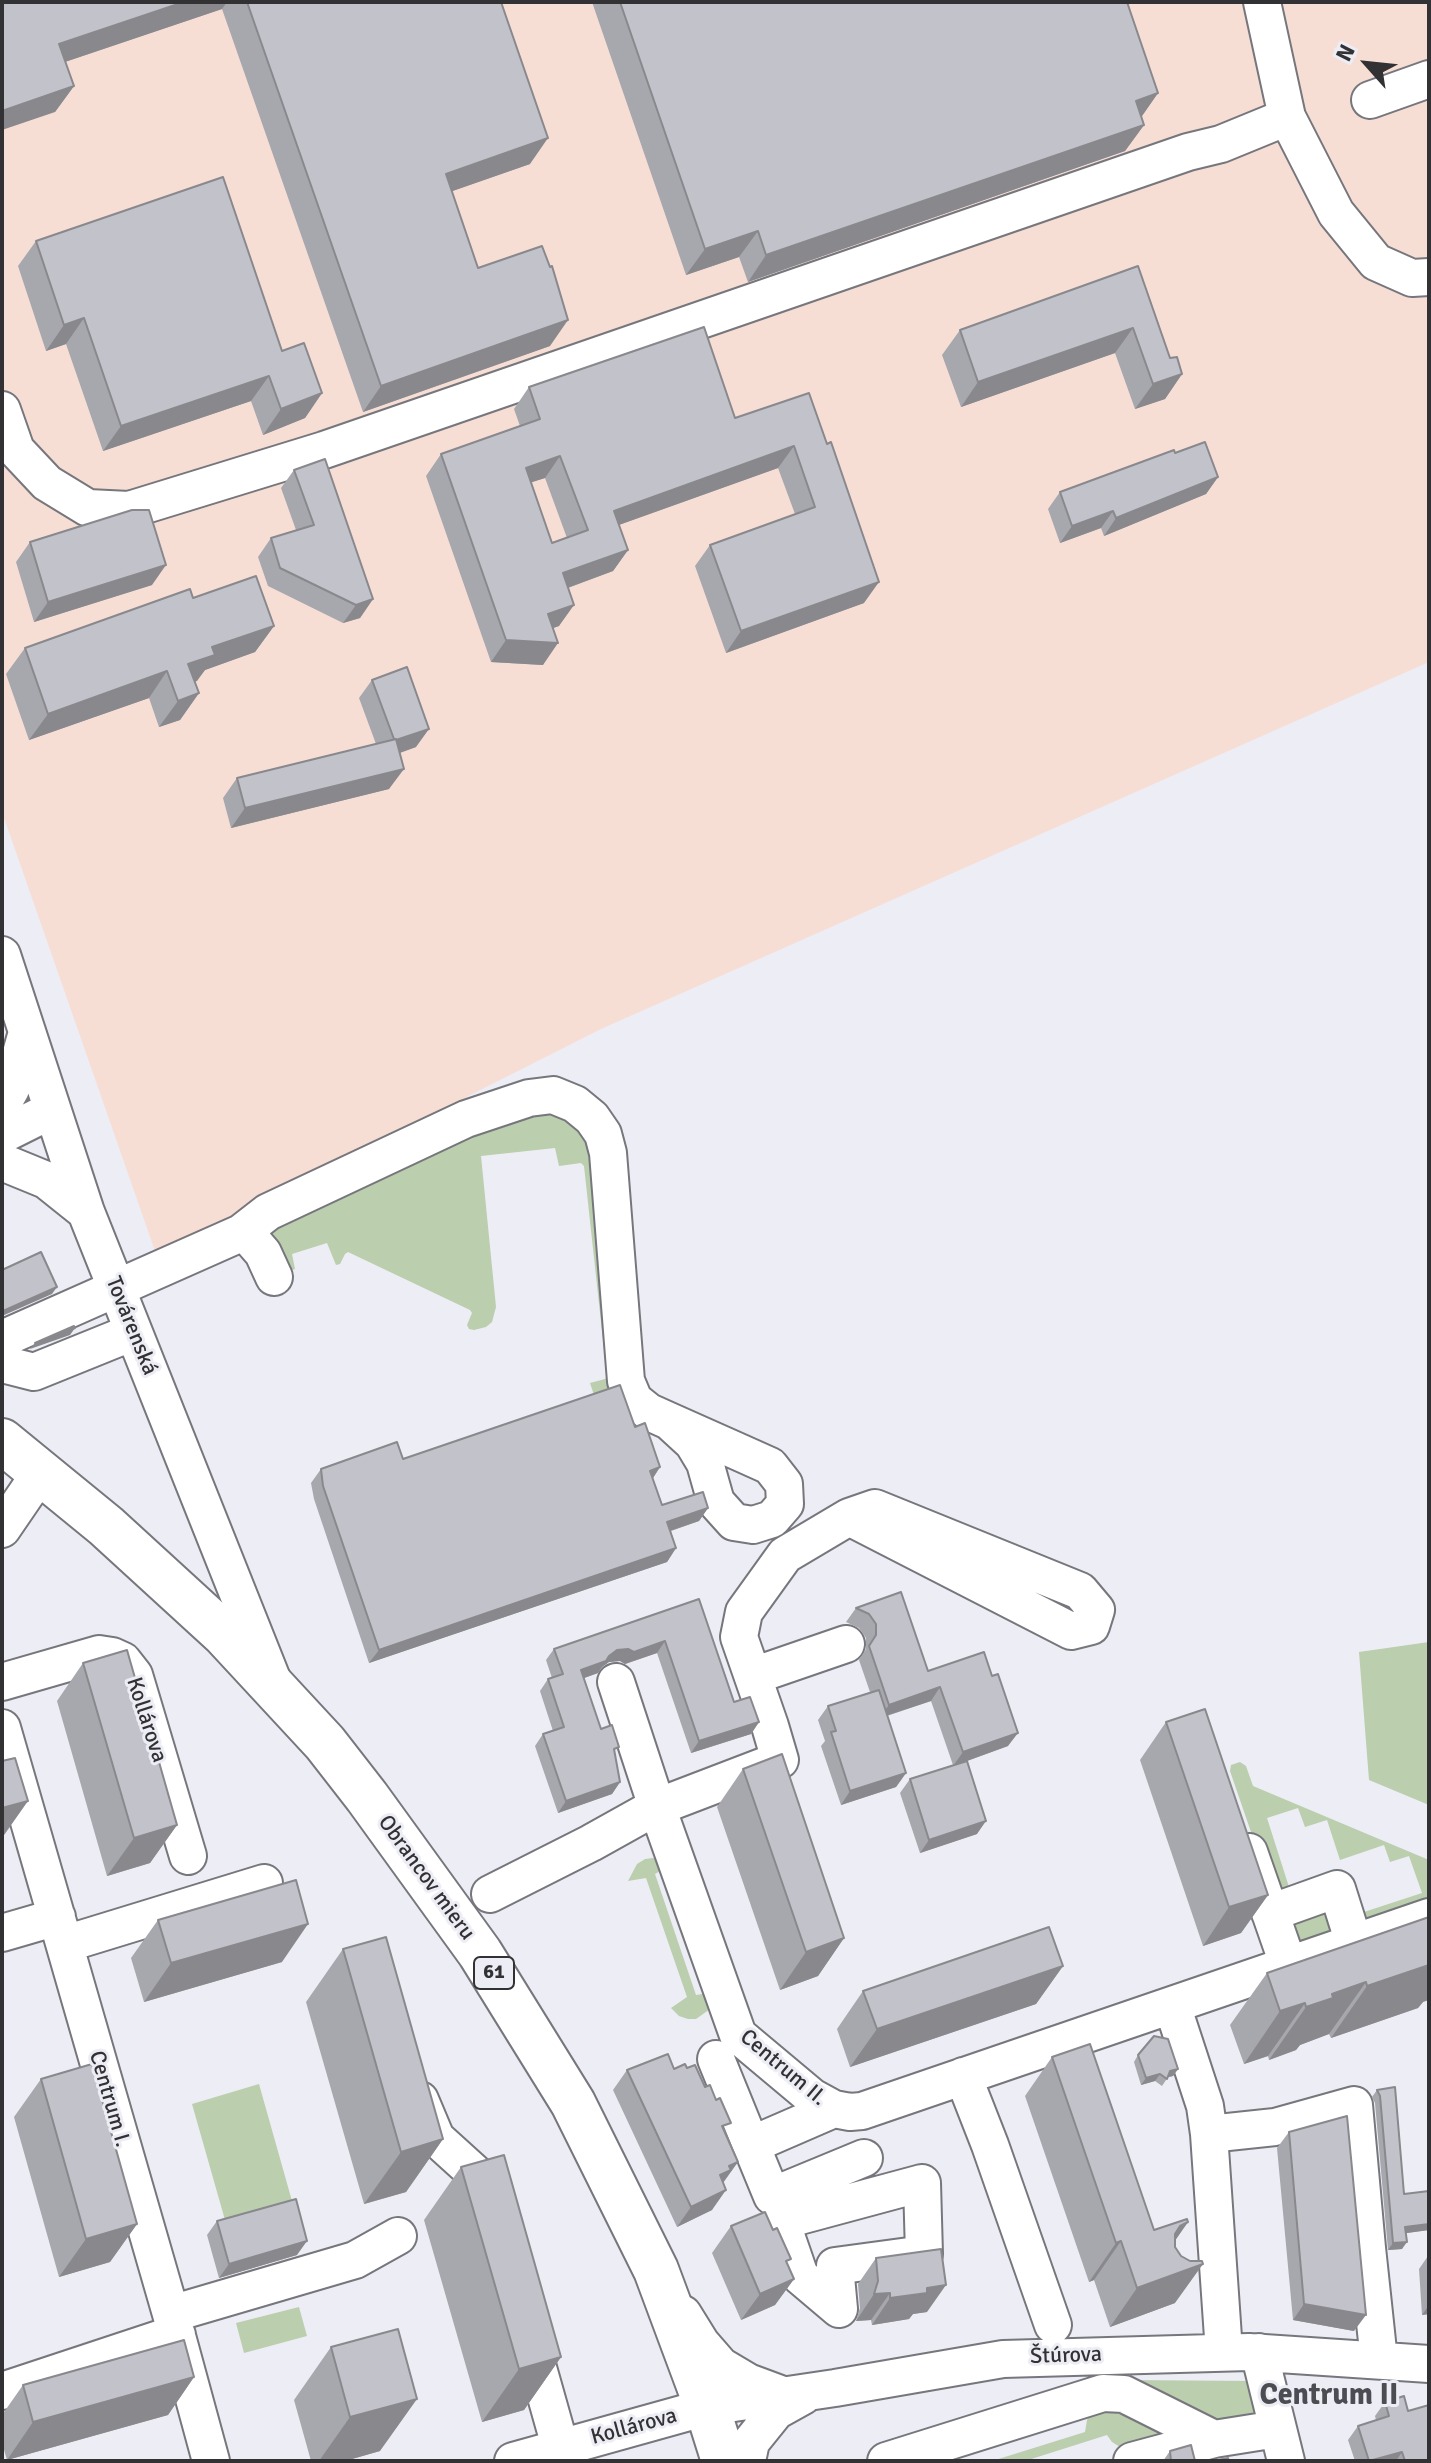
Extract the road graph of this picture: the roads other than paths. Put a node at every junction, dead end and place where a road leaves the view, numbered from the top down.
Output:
1 (1262, 2) edge
2 (1429, 79) edge
3 (1370, 100) dead end
4 (1287, 117) junction
5 (1429, 277) edge
6 (2, 410) edge
7 (2, 955) edge
8 (27, 1032) junction
9 (2, 1105) edge
10 (52, 1110) junction
11 (2, 1135) edge
12 (2, 1162) edge
13 (86, 1212) junction
14 (241, 1233) junction
15 (274, 1277) dead end
16 (124, 1310) junction
17 (2, 1339) edge
18 (2, 1364) edge
19 (669, 1421) dead end
20 (2, 1441) edge
21 (41, 1472) junction
22 (849, 1517) junction
23 (2, 1529) edge
24 (846, 1644) dead end
25 (753, 1676) junction
26 (2, 1682) edge
27 (616, 1682) dead end
28 (277, 1692) junction
29 (3, 1731) edge
30 (657, 1807) junction
31 (1241, 1827) edge
32 (188, 1856) dead end
33 (264, 1883) dead end
34 (490, 1894) dead end
35 (1270, 1913) junction
36 (1429, 1917) edge
37 (61, 1931) junction
38 (2, 1933) edge
39 (1354, 1943) junction
40 (1288, 1964) junction
41 (1172, 2005) junction
42 (716, 2059) dead end
43 (406, 2065) edge
44 (963, 2076) junction
45 (834, 2109) junction
46 (1209, 2134) junction
47 (751, 2145) junction
48 (864, 2158) dead end
49 (501, 2232) edge
50 (398, 2236) dead end
51 (1219, 2268) junction
52 (656, 2270) junction
53 (1181, 2277) edge
54 (521, 2307) edge
55 (839, 2309) joint
56 (174, 2325) junction
57 (1053, 2325) dead end
58 (1241, 2352) junction
59 (1379, 2360) junction
60 (1429, 2364) edge
61 (2, 2391) edge
62 (797, 2394) junction
63 (707, 2407) junction
64 (1214, 2439) junction
65 (1282, 2445) edge
66 (560, 2446) junction
67 (207, 2458) edge
68 (513, 2461) edge
69 (724, 2461) edge
70 (747, 2461) edge
71 (886, 2461) edge
72 (1132, 2461) edge

1 - 4 street
2 - 3 street
4 - 5 street
4 - 6 street
7 - 8 street, Továrenská
8 - 9 street
8 - 10 street, Továrenská
10 - 11 street
10 - 13 street, Továrenská
12 - 13 street
13 - 16 street, Továrenská
14 - 15 street
14 - 16 street
14 - 19 street
16 - 17 street
16 - 18 street
16 - 28 street, Továrenská
20 - 21 main road, Obrancov mieru / 61
21 - 23 street
21 - 28 main road, Obrancov mieru / 61
22 - 22 street
22 - 25 street
24 - 25 street
25 - 30 street
26 - 32 street, Kollárova
27 - 30 street, Centrum II.
28 - 52 main road, Obrancov mieru / 61
29 - 37 street, Centrum I.
30 - 34 street
30 - 45 street, Centrum II.
31 - 35 street
33 - 37 street
35 - 39 street
35 - 40 street
36 - 39 street, Centrum II.
37 - 38 street
37 - 56 street, Centrum I.
39 - 40 street, Centrum II.
40 - 41 street, Centrum II.
41 - 44 street, Centrum II.
41 - 46 street
42 - 47 street
43 - 49 street
44 - 45 street, Centrum II.
44 - 57 street
45 - 47 street
46 - 51 street
46 - 59 street
47 - 48 street
50 - 56 street
51 - 53 street
51 - 58 street
52 - 62 street
52 - 63 main road, Obrancov mieru / 61
54 - 66 street, Kollárova
55 - 55 street
56 - 61 street
56 - 67 street, Centrum I.
58 - 59 street, Štúrova
58 - 62 street, Štúrova
58 - 65 street
59 - 60 street, Štúrova
62 - 63 street, Štúrova
62 - 70 street
63 - 66 street, Kollárova
63 - 69 main road, Obrancov mieru / 61
64 - 65 street
64 - 71 street
64 - 72 street
66 - 68 street, Kollárova

